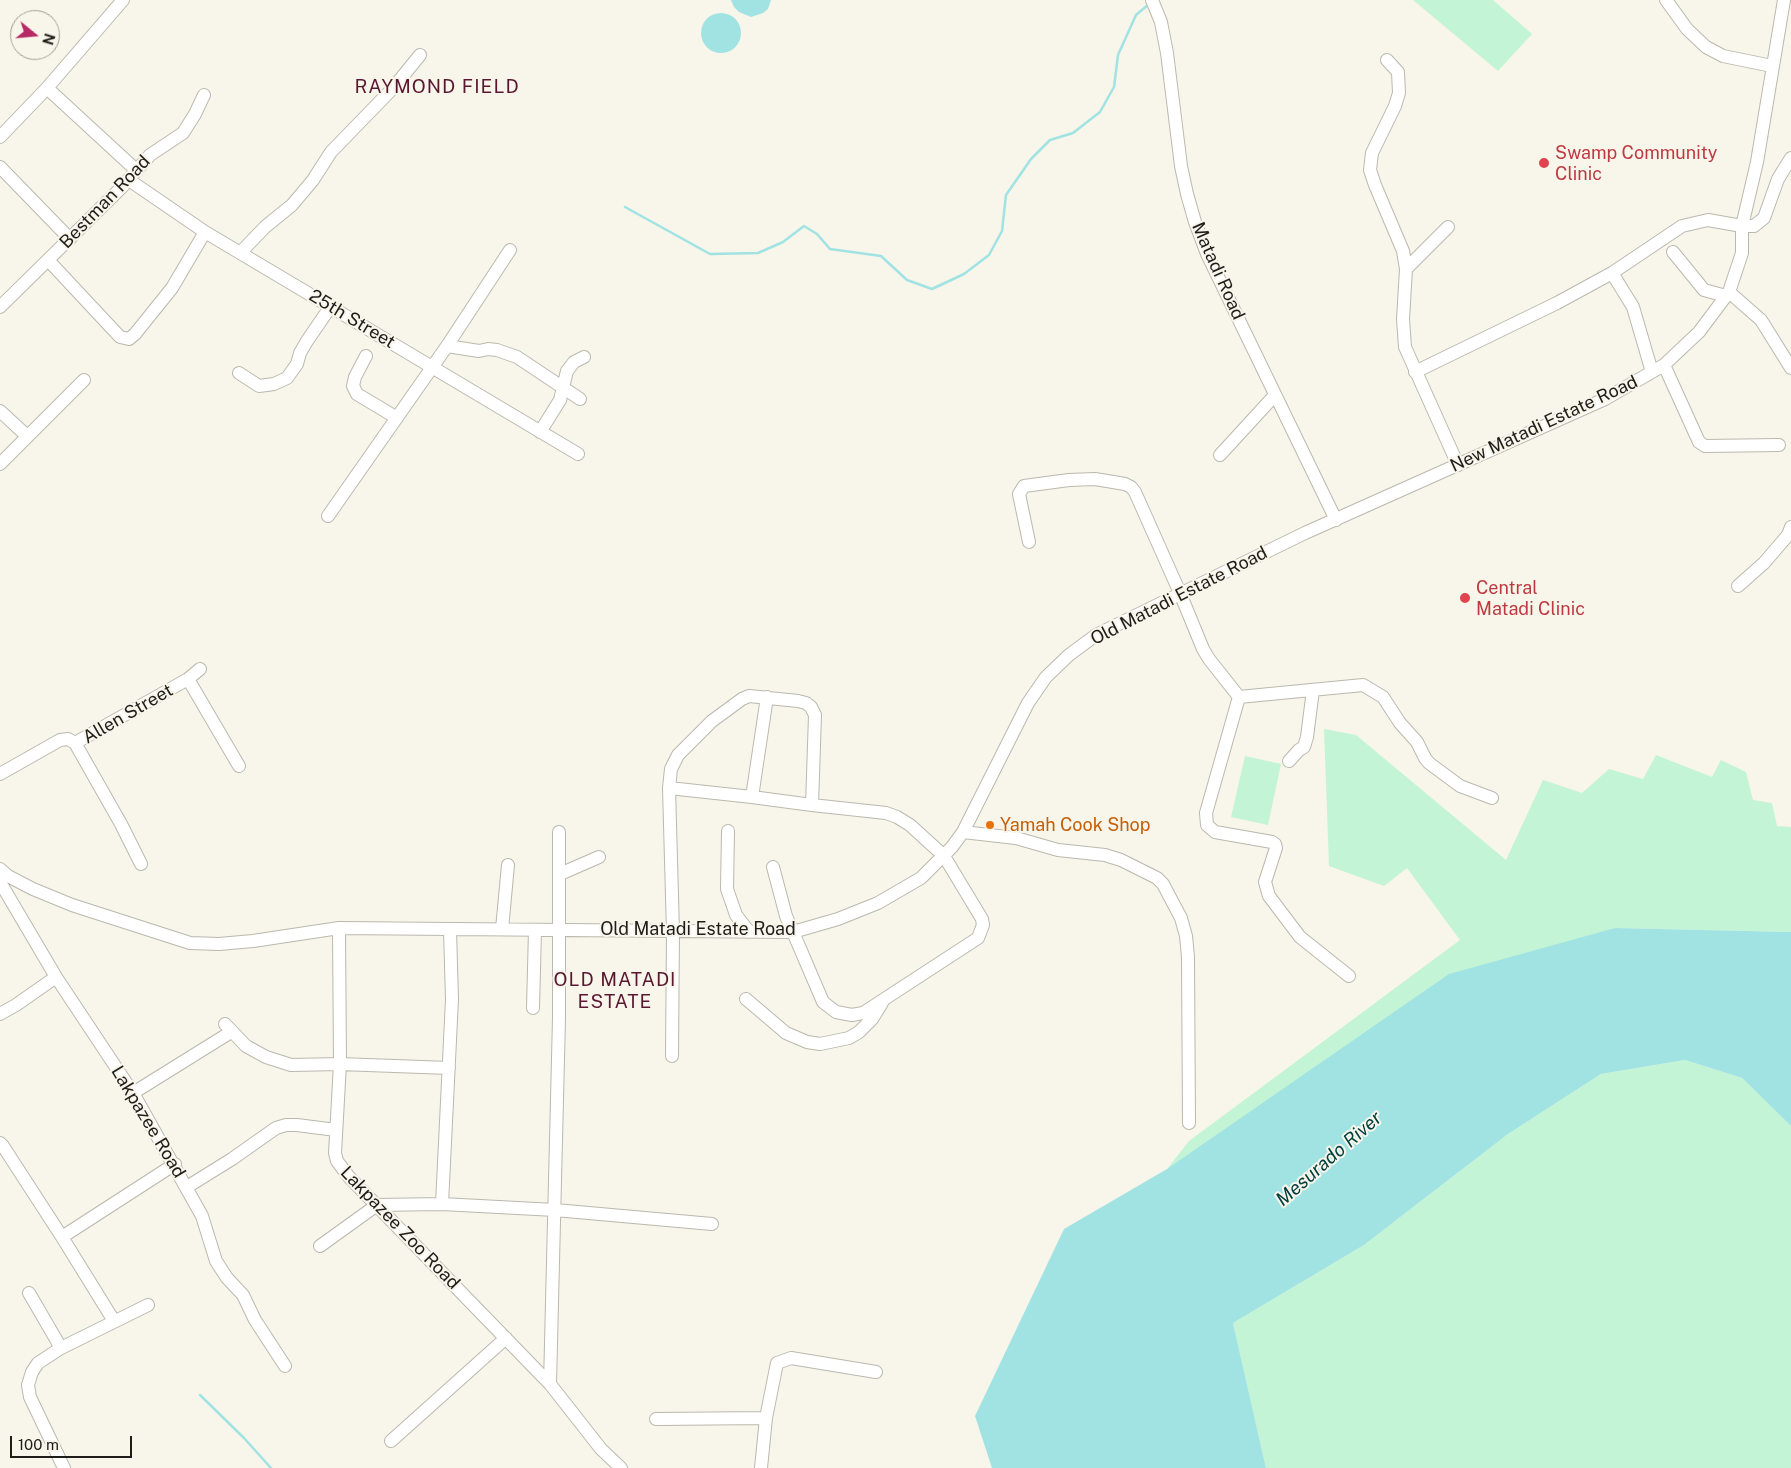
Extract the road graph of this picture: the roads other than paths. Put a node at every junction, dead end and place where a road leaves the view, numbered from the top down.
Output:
1 (122, 0) edge
2 (1666, 0) edge
3 (1784, 0) edge
4 (1153, 3) edge
5 (420, 55) dead end
6 (1387, 60) dead end
7 (1772, 66) junction
8 (47, 88) junction
9 (204, 95) dead end
10 (0, 137) edge
11 (1791, 158) edge
12 (0, 167) edge
13 (133, 175) junction
14 (1742, 226) junction
15 (1448, 227) dead end
16 (205, 232) junction
17 (70, 239) junction
18 (510, 250) dead end
19 (1673, 252) dead end
20 (240, 253) junction
21 (48, 260) junction
22 (1406, 269) junction
23 (1612, 273) junction
24 (1728, 294) junction
25 (331, 306) junction
26 (0, 307) edge
27 (447, 346) junction
28 (366, 356) dead end
29 (584, 357) dead end
30 (1664, 365) junction
31 (431, 368) junction
32 (1791, 368) edge
33 (238, 372) dead end
34 (1415, 372) junction
35 (1652, 372) junction
36 (84, 380) dead end
37 (563, 387) junction
38 (1275, 395) junction
39 (580, 399) dead end
40 (0, 411) edge
41 (396, 418) junction
42 (540, 432) junction
43 (27, 436) junction
44 (1779, 445) dead end
45 (578, 454) dead end
46 (1220, 455) dead end
47 (0, 464) edge
48 (1458, 465) junction
49 (328, 516) dead end
50 (1336, 520) junction
51 (1790, 533) edge
52 (1029, 542) dead end
53 (1738, 586) dead end
54 (1180, 593) junction
55 (200, 669) dead end
56 (188, 679) junction
57 (1313, 690) junction
58 (1239, 696) junction
59 (767, 697) junction
60 (75, 743) junction
61 (1289, 761) dead end
62 (239, 766) dead end
63 (0, 774) edge
64 (669, 788) junction
65 (752, 797) junction
66 (1492, 798) dead end
67 (812, 805) junction
68 (728, 831) dead end
69 (559, 832) dead end
70 (964, 832) junction
71 (944, 856) junction
72 (599, 857) dead end
73 (141, 864) dead end
74 (508, 865) dead end
75 (774, 867) dead end
76 (0, 869) edge
77 (560, 874) junction
78 (0, 882) edge
79 (339, 928) junction
80 (560, 929) junction
81 (450, 930) junction
82 (502, 930) junction
83 (535, 930) junction
84 (673, 932) junction
85 (749, 932) junction
86 (793, 932) junction
87 (56, 976) junction
88 (1349, 976) dead end
89 (746, 999) dead end
90 (883, 1000) junction
91 (532, 1008) dead end
92 (0, 1014) edge
93 (672, 1056) dead end
94 (340, 1064) junction
95 (449, 1068) junction
96 (134, 1093) junction
97 (1190, 1123) dead end
98 (336, 1130) junction
99 (0, 1143) edge
100 (175, 1164) junction
101 (187, 1187) junction
102 (442, 1204) junction
103 (377, 1205) junction
104 (555, 1210) junction
105 (712, 1224) dead end
106 (62, 1237) junction
107 (320, 1246) dead end
108 (29, 1293) dead end
109 (148, 1305) dead end
110 (114, 1321) junction
111 (506, 1338) junction
112 (61, 1348) junction
113 (286, 1366) dead end
114 (876, 1372) dead end
115 (550, 1384) junction
116 (766, 1418) junction
117 (656, 1419) dead end
118 (392, 1441) dead end
119 (615, 1466) edge
120 (64, 1468) edge
121 (761, 1468) edge

1 - 8 street
2 - 7 street
3 - 7 street, New Matadi Estate Road
4 - 38 street, Matadi Road
5 - 20 street
6 - 22 street
7 - 14 street, New Matadi Estate Road
8 - 10 street
8 - 13 street, 25th Street
9 - 13 street, Bestman Road
11 - 14 street
12 - 17 street
13 - 16 street, 25th Street
13 - 17 street, Bestman Road
14 - 23 street
14 - 24 street, New Matadi Estate Road
15 - 22 street
16 - 20 street, 25th Street
16 - 21 street
17 - 21 street, Bestman Road
18 - 27 street
19 - 24 street
20 - 25 street, 25th Street
21 - 26 street, Bestman Road
22 - 34 street
23 - 34 street
23 - 35 street
24 - 30 street, New Matadi Estate Road
24 - 32 street
25 - 31 street, 25th Street
25 - 33 street
27 - 31 street
27 - 37 street
28 - 41 street
29 - 37 street
30 - 35 street, New Matadi Estate Road
30 - 44 street
31 - 41 street
31 - 42 street, 25th Street
34 - 48 street
35 - 48 street, New Matadi Estate Road
36 - 43 street
37 - 39 street
37 - 42 street
38 - 46 street
38 - 50 street, Matadi Road
40 - 43 street
41 - 49 street
42 - 45 street, 25th Street
43 - 47 street
48 - 50 street, New Matadi Estate Road
50 - 54 street, Old Matadi Estate Road
51 - 53 street
52 - 54 street
54 - 58 street
54 - 70 street, Old Matadi Estate Road
55 - 56 street, Allen Street
56 - 60 street, Allen Street
56 - 62 street
57 - 58 street
57 - 61 street
57 - 66 street
58 - 88 street
59 - 64 street
59 - 65 street
59 - 67 street
60 - 63 street, Allen Street
60 - 73 street
64 - 65 street
64 - 84 street
65 - 67 street
67 - 71 street
68 - 85 street
69 - 77 street
70 - 71 street, Old Matadi Estate Road
70 - 97 street
71 - 86 street, Old Matadi Estate Road
71 - 90 street
72 - 77 street
74 - 82 street
75 - 86 street
76 - 79 street, Old Matadi Estate Road
77 - 80 street
78 - 87 street, Lakpazee Road
79 - 81 street, Old Matadi Estate Road
79 - 94 street, Lakpazee Zoo Road
80 - 83 street, Old Matadi Estate Road
80 - 84 street, Old Matadi Estate Road
80 - 104 street
81 - 82 street, Old Matadi Estate Road
81 - 95 street
82 - 83 street, Old Matadi Estate Road
83 - 91 street
84 - 85 street, Old Matadi Estate Road
84 - 93 street
85 - 86 street, Old Matadi Estate Road
86 - 90 street
87 - 92 street
87 - 96 street, Lakpazee Road
89 - 90 street
94 - 95 street
94 - 96 street
94 - 98 street, Lakpazee Zoo Road
95 - 102 street
96 - 100 street, Lakpazee Road
98 - 101 street
98 - 103 street, Lakpazee Zoo Road
99 - 106 street
100 - 101 street, Lakpazee Road
100 - 106 street
101 - 113 street, Lakpazee Road
102 - 103 street
102 - 104 street
103 - 107 street
103 - 111 street, Lakpazee Zoo Road
104 - 105 street
104 - 115 street
106 - 110 street
108 - 112 street
109 - 110 street
110 - 112 street
111 - 115 street, Lakpazee Zoo Road
111 - 118 street
112 - 120 street
114 - 116 street
115 - 119 street, Lakpazee Zoo Road
116 - 117 street
116 - 121 street

